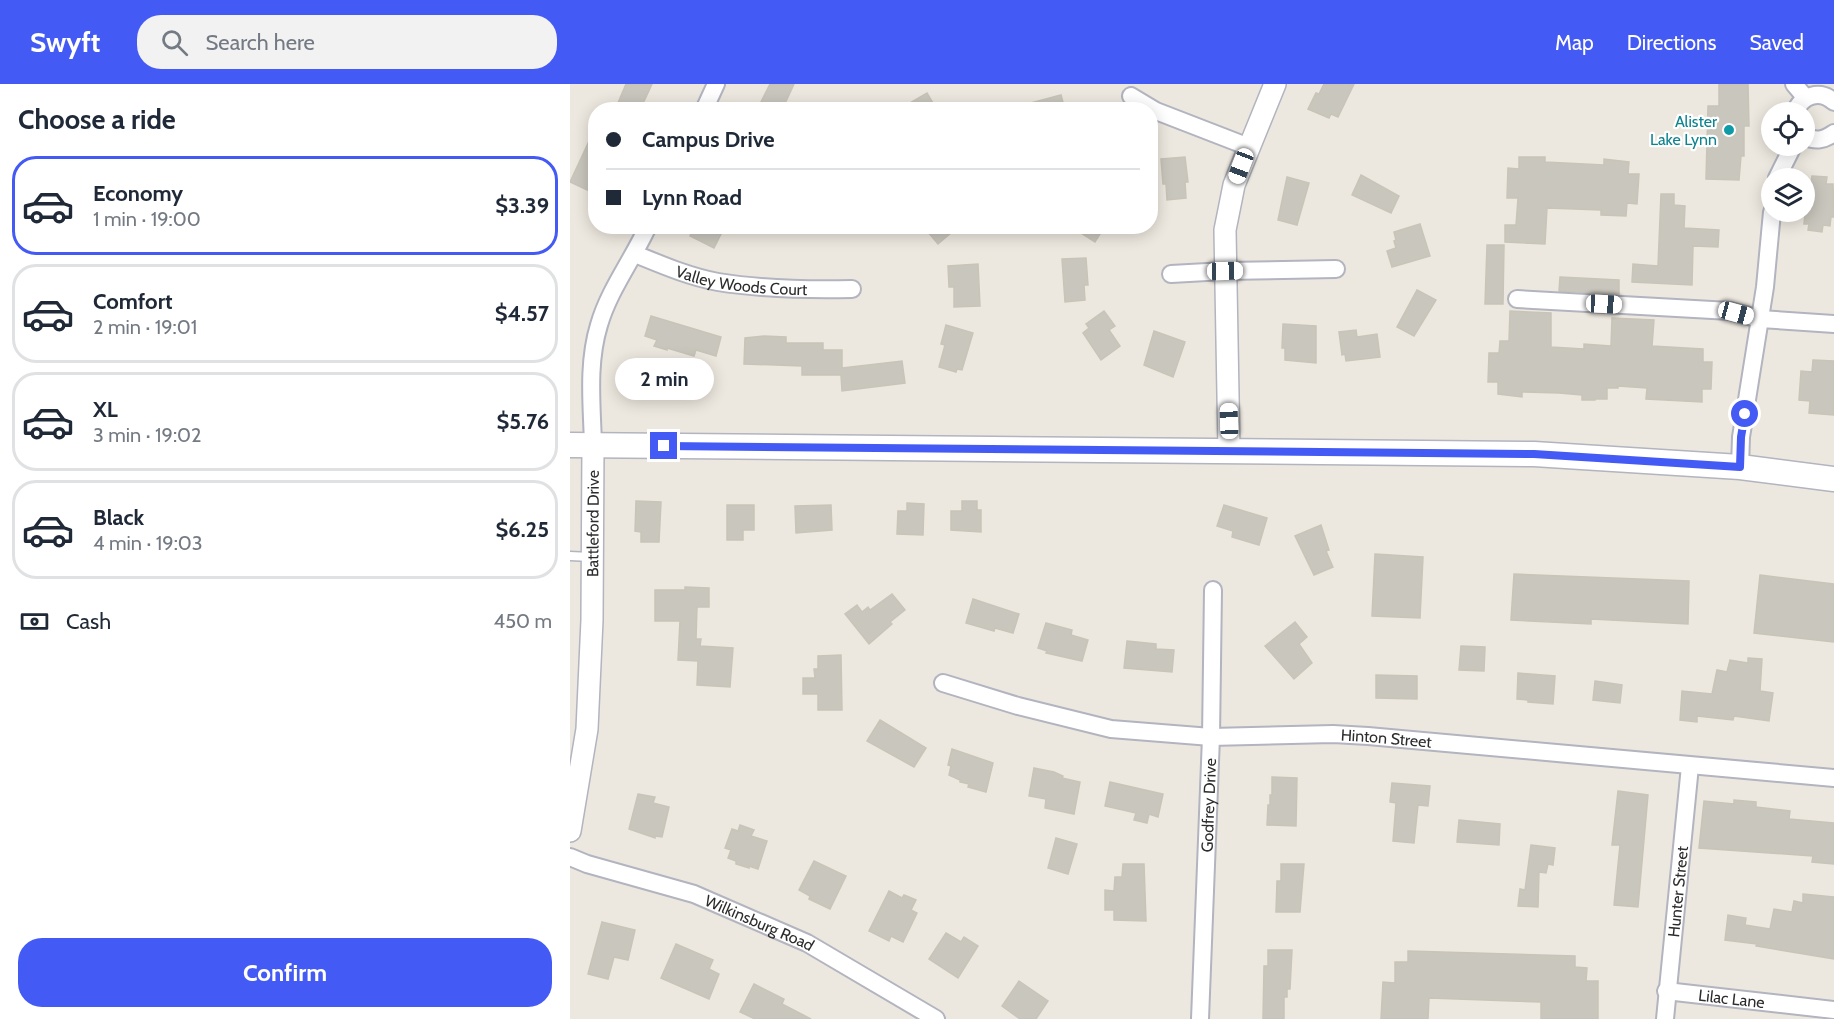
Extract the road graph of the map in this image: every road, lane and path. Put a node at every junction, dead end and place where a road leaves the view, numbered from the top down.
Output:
1 (716, 84) edge
2 (1275, 84) edge
3 (1794, 84) edge
4 (1131, 96) dead end
5 (1805, 97) junction
6 (1833, 100) edge
7 (708, 102) edge
8 (1141, 102) edge
9 (1802, 102) edge
10 (1158, 112) edge
11 (1834, 133) edge
12 (1815, 139) edge
13 (1249, 147) junction
14 (1771, 222) edge
15 (644, 234) edge
16 (635, 254) junction
17 (1336, 270) dead end
18 (1225, 271) junction
19 (1171, 274) dead end
20 (852, 289) dead end
21 (1517, 299) dead end
22 (1760, 319) junction
23 (1834, 324) edge
24 (581, 445) edge
25 (1229, 450) junction
26 (1740, 467) junction
27 (1834, 479) edge
28 (570, 556) edge
29 (592, 557) junction
30 (1213, 590) dead end
31 (943, 683) dead end
32 (1211, 737) junction
33 (1690, 766) junction
34 (1834, 778) edge
35 (570, 831) edge
36 (570, 857) edge
37 (1666, 991) junction
38 (1834, 1010) edge
39 (936, 1019) edge
40 (1200, 1019) edge
41 (1665, 1019) edge

1 - 7 street
2 - 13 street
3 - 5 street
4 - 8 street
5 - 6 street
5 - 9 street
10 - 13 street
11 - 12 street
13 - 18 street
14 - 22 street
15 - 16 street, Battleford Drive
16 - 20 street, Valley Woods Court
16 - 24 street, Battleford Drive
17 - 18 street
18 - 19 street
18 - 25 street
21 - 22 street
22 - 23 street
22 - 26 street
24 - 25 main road
24 - 29 street, Battleford Drive
25 - 26 main road
26 - 27 main road
28 - 29 lane
29 - 35 street, Battleford Drive
30 - 32 street, Godfrey Drive
31 - 32 street, Hinton Street
32 - 33 street, Hinton Street
32 - 40 street, Godfrey Drive
33 - 34 street, Hinton Street
33 - 37 street, Hunter Street
36 - 39 street, Wilkinsburg Road
37 - 38 street, Lilac Lane
37 - 41 street, Hunter Street

